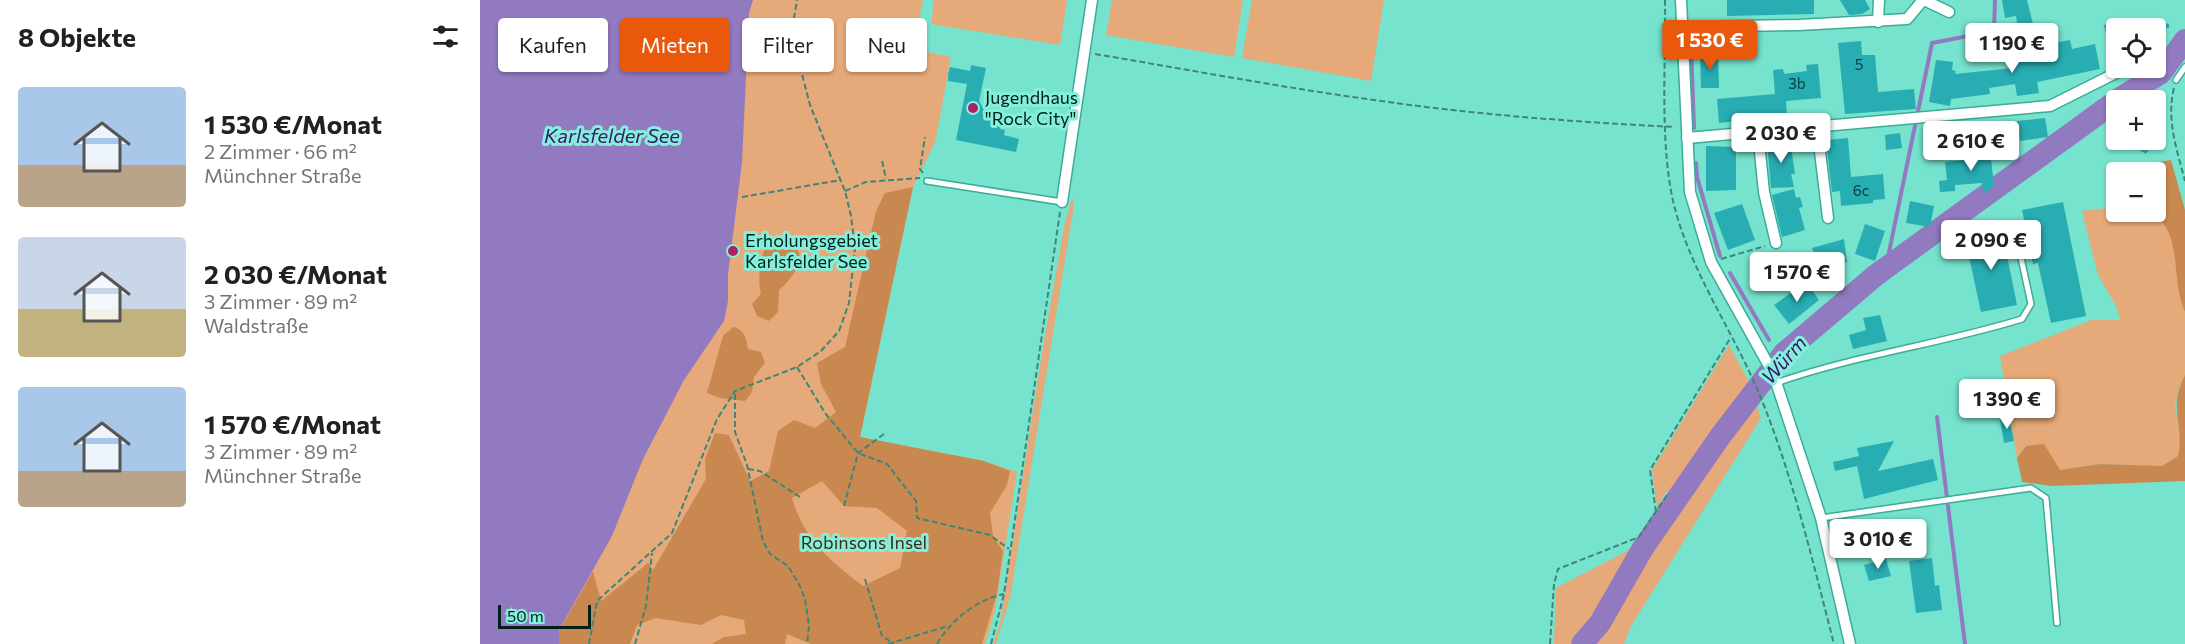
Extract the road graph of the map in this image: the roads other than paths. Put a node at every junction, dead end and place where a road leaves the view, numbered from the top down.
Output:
1 (1092, 0) edge
2 (1682, 0) edge
3 (1879, 0) edge
4 (1924, 0) edge
5 (1949, 12) dead end
6 (1878, 22) junction
7 (1682, 27) junction
8 (2185, 67) edge
9 (2106, 78) edge
10 (2176, 80) road end
11 (1817, 127) junction
12 (1758, 133) junction
13 (1688, 138) junction
14 (927, 181) dead end
15 (1062, 202) joint
16 (1828, 218) dead end
17 (1776, 243) road end
18 (2018, 244) dead end
19 (1774, 378) junction
20 (1821, 518) junction
21 (2057, 623) dead end
22 (1850, 644) edge

1 - 15 street
2 - 7 street
3 - 6 street
4 - 5 street
4 - 6 street
6 - 7 street
7 - 13 street
8 - 10 lane
9 - 11 street
11 - 12 street
11 - 16 street
12 - 13 street
12 - 17 street
13 - 19 street
14 - 15 lane
18 - 19 lane
19 - 20 street
20 - 21 lane
20 - 22 street

